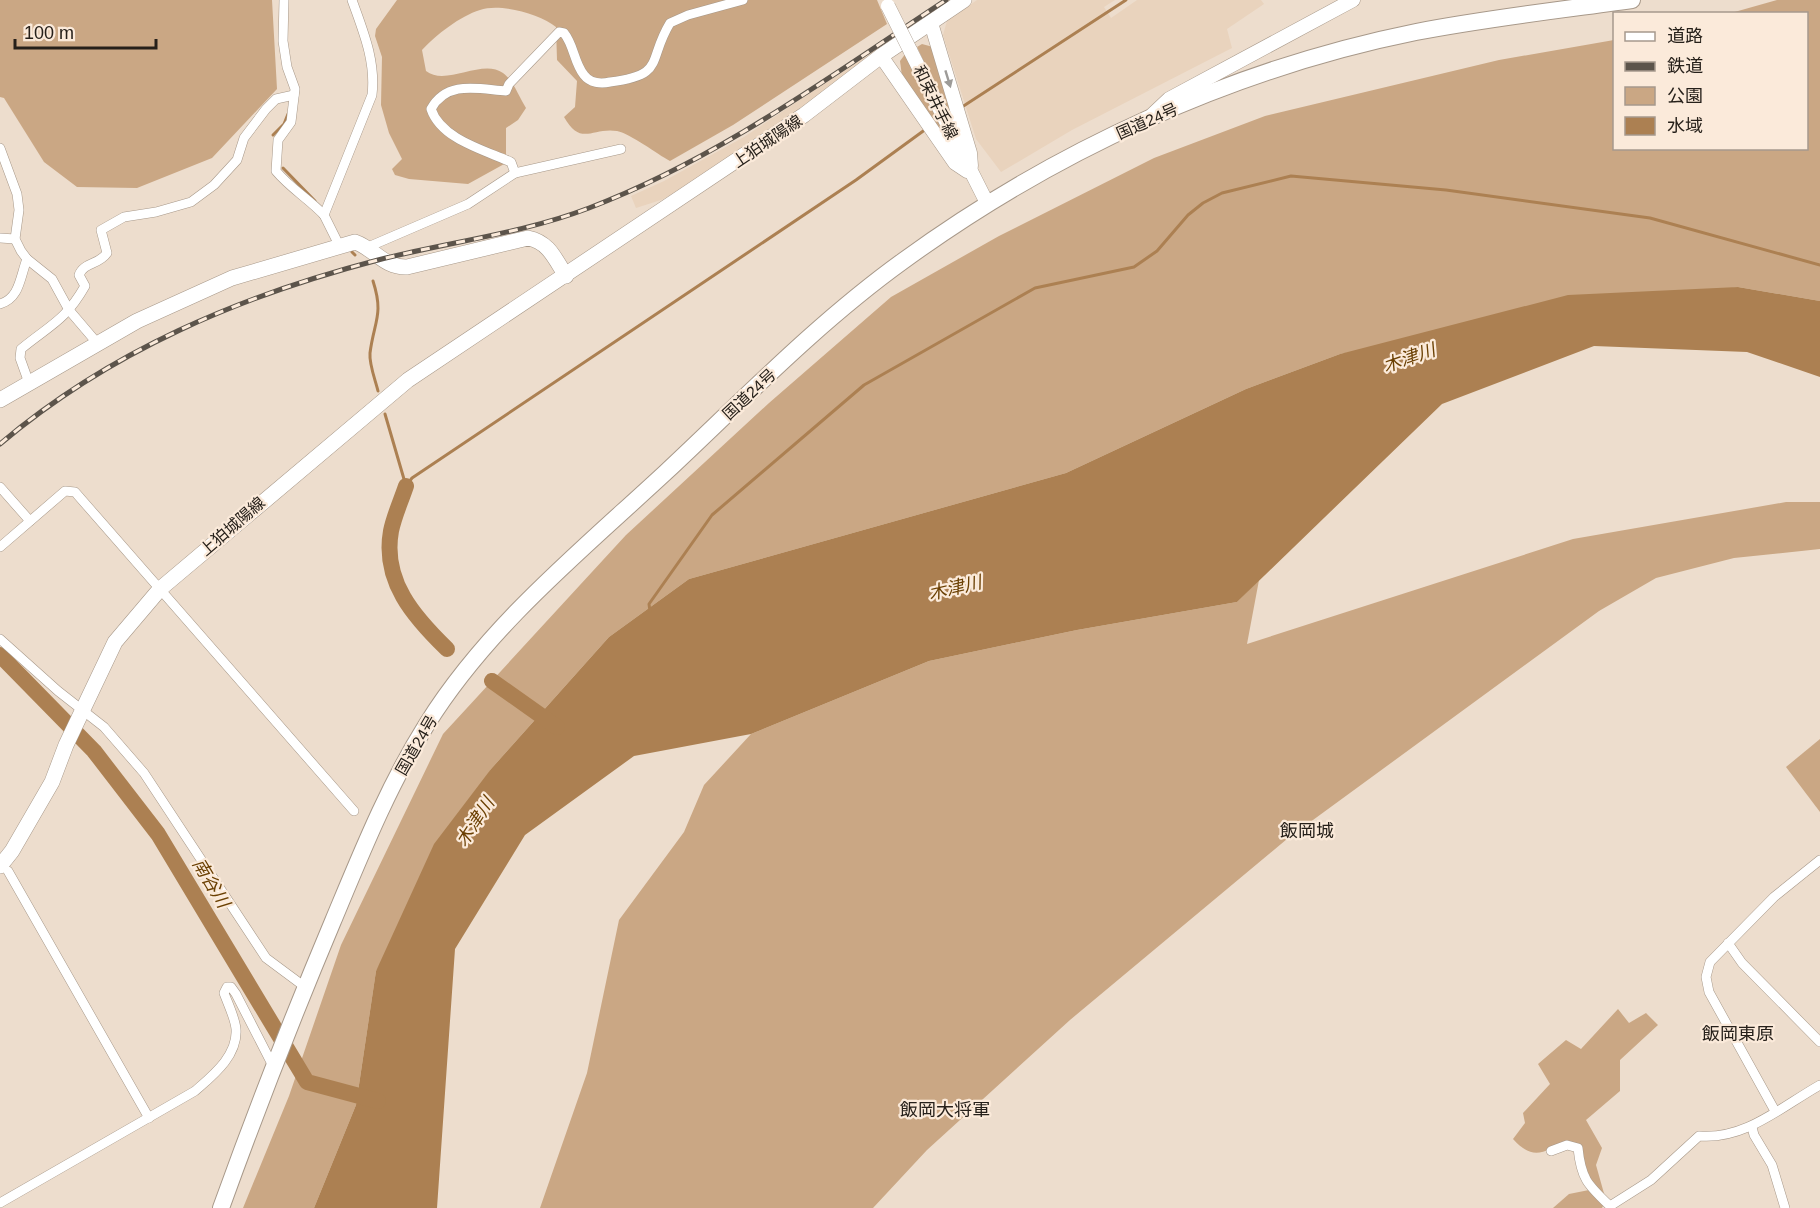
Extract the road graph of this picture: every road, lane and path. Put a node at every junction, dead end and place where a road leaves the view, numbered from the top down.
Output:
1 (284, 0) edge
2 (352, 0) edge
3 (742, 0) edge
4 (964, 0) edge
5 (1353, 0) edge
6 (1632, 0) edge
7 (887, 3) edge
8 (931, 23) junction
9 (881, 56) junction
10 (294, 95) junction
11 (1148, 119) junction
12 (0, 148) edge
13 (621, 149) dead end
14 (516, 173) junction
15 (971, 174) junction
16 (987, 203) junction
17 (324, 215) junction
18 (0, 238) edge
19 (15, 239) junction
20 (339, 245) junction
21 (368, 247) junction
22 (27, 260) junction
23 (566, 276) junction
24 (0, 304) edge
25 (69, 310) junction
26 (98, 344) junction
27 (29, 383) junction
28 (0, 400) edge
29 (0, 487) edge
30 (30, 521) junction
31 (0, 547) edge
32 (160, 588) junction
33 (0, 639) edge
34 (80, 714) junction
35 (354, 810) dead end
36 (1820, 860) edge
37 (4, 869) edge
38 (1728, 943) junction
39 (305, 987) junction
40 (1820, 1042) edge
41 (274, 1063) junction
42 (1820, 1085) edge
43 (1775, 1111) junction
44 (148, 1118) junction
45 (1752, 1127) junction
46 (1551, 1150) dead end
47 (0, 1203) edge
48 (221, 1208) edge
49 (1785, 1208) edge

1 - 10 street
2 - 17 street
3 - 14 street
4 - 8 main road, 上狛城陽線
5 - 11 main road
6 - 11 highway, 国道24号
7 - 15 main road, 和束井手線, bridge
8 - 9 main road, 上狛城陽線
8 -> 15 main road
9 - 15 main road
9 - 23 main road, 上狛城陽線
10 - 17 street
10 - 25 street
11 - 16 highway, 国道24号
12 - 19 street
13 - 14 street
14 - 21 street
15 - 16 main road, 和束井手線
16 - 39 highway, 国道24号
17 - 20 street
18 - 19 street
19 - 22 street
20 - 21 main road
20 - 26 main road
21 - 23 main road
22 - 24 street
22 - 25 street
23 - 32 main road, 上狛城陽線
25 - 26 street
25 - 27 street
26 - 27 main road
27 - 28 main road
29 - 30 street
30 - 31 street
30 - 32 street
32 - 34 main road, 上狛城陽線
32 - 35 street
33 - 34 street
34 - 37 main road, 上狛城陽線
34 - 39 street
36 - 38 street
37 - 44 street
38 - 40 street
38 - 43 street
39 - 41 highway, 国道24号
41 - 44 street
41 - 48 highway, 国道24号
42 - 43 street
43 - 45 street
44 - 47 street
45 - 46 street
45 - 49 street

